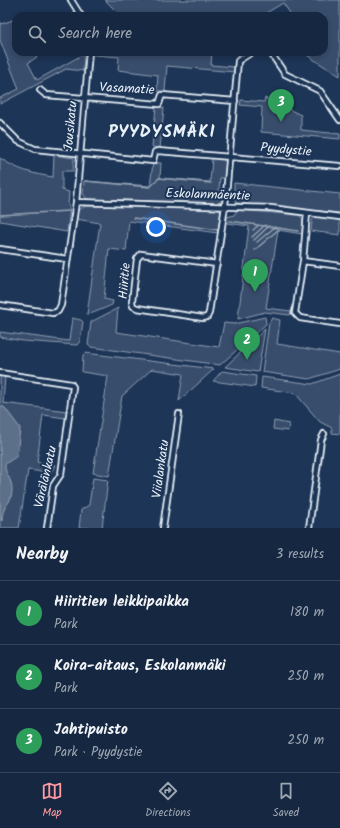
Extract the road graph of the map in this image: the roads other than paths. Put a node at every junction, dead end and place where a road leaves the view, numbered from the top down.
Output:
1 (72, 0) edge
2 (79, 12) edge
3 (89, 56) edge
4 (246, 56) edge
5 (273, 56) edge
6 (40, 90) dead end
7 (85, 98) junction
8 (234, 101) junction
9 (340, 120) edge
10 (0, 123) edge
11 (80, 154) junction
12 (230, 157) junction
13 (340, 166) edge
14 (76, 202) junction
15 (225, 206) junction
16 (307, 213) junction
17 (340, 217) edge
18 (0, 249) edge
19 (67, 259) junction
20 (303, 261) junction
21 (217, 264) junction
22 (340, 266) edge
23 (0, 305) edge
24 (340, 324) edge
25 (0, 373) edge
26 (179, 414) dead end
27 (324, 434) dead end
28 (47, 528) edge
29 (163, 528) edge
30 (309, 528) edge

1 - 2 street
3 - 7 street, Jousikatu
4 - 8 street, Hiiritie
5 - 9 street
6 - 7 street
7 - 8 street, Vasamatie
7 - 11 street, Jousikatu
8 - 12 street, Hiiritie
10 - 11 street
11 - 12 street, Pyydystie
11 - 14 street, Jousikatu
12 - 13 street, Pyydystie
12 - 15 street, Hiiritie
14 - 15 street, Eskolanmäentie
14 - 19 street, Jousikatu
15 - 16 street, Eskolanmäentie
15 - 21 street, Hiiritie
16 - 17 street, Eskolanmäentie
16 - 20 street
18 - 19 street
19 - 23 street, Jousikatu
20 - 22 street
20 - 24 street
21 - 21 street, Hiiritie
25 - 28 street, Värälänkatu
26 - 29 street, Viialankatu
27 - 30 street

